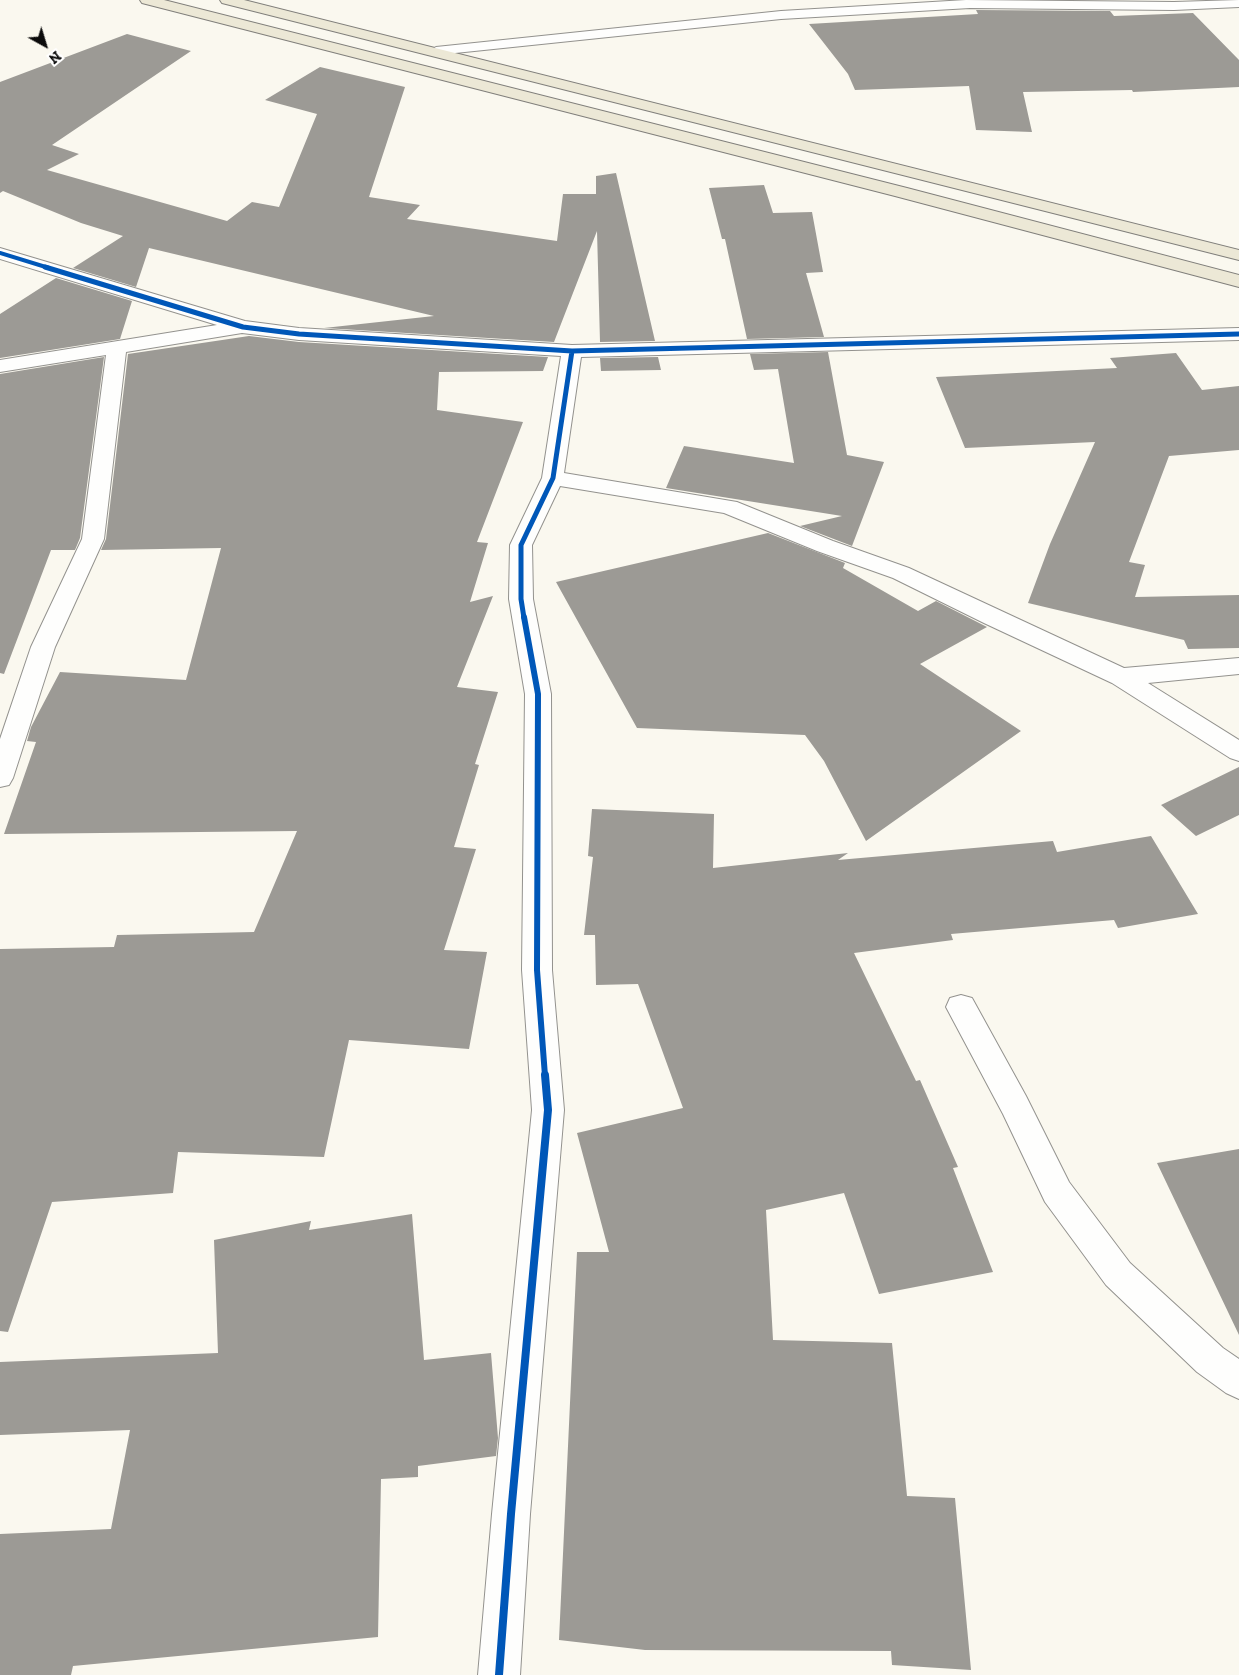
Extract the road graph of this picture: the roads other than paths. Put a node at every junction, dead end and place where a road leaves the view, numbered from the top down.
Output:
1 (147, 0) edge
2 (227, 0) edge
3 (1239, 3) edge
4 (436, 52) junction
5 (0, 253) edge
6 (1239, 255) edge
7 (1239, 281) edge
8 (244, 327) junction
9 (1239, 334) edge
10 (117, 347) junction
11 (572, 351) junction
12 (0, 366) edge
13 (553, 478) junction
14 (1239, 666) edge
15 (1121, 677) junction
16 (1239, 752) edge
17 (0, 778) edge
18 (961, 1007) dead end
19 (1239, 1381) edge
20 (499, 1675) edge

1 - 7 main road
2 - 4 main road
3 - 4 street
4 - 6 main road
5 - 8 street
8 - 10 street
8 - 11 street
9 - 11 street
10 - 12 street
10 - 17 street
11 - 13 street
13 - 15 street
13 - 20 street
14 - 15 street
15 - 16 street
18 - 19 street

